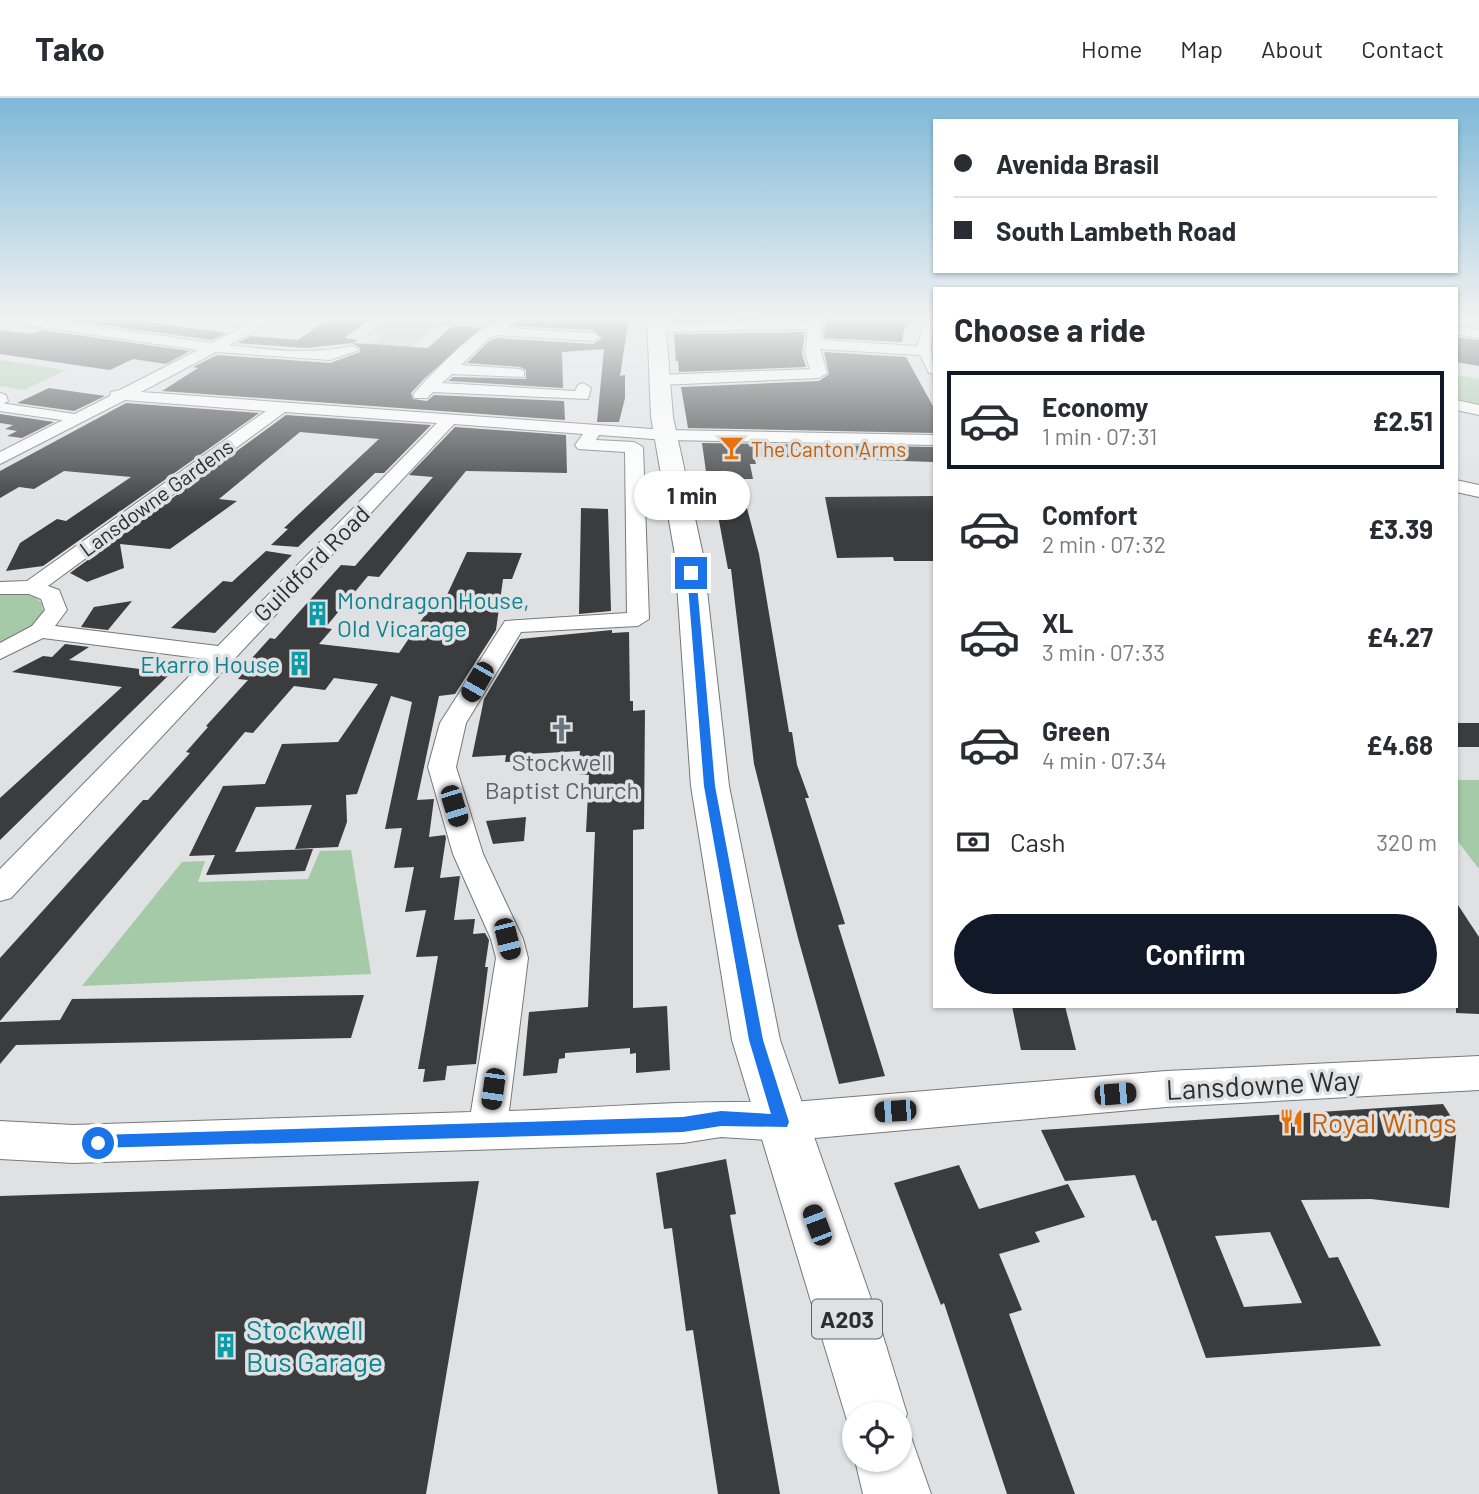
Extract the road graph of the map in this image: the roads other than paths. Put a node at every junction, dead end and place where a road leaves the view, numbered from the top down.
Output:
1 (142, 382) edge
2 (434, 382) edge
3 (659, 382) edge
4 (429, 387) junction
5 (583, 388) dead end
6 (117, 395) junction
7 (1458, 405) edge
8 (0, 407) edge
9 (280, 408) junction
10 (1479, 410) edge
11 (399, 416) junction
12 (75, 418) junction
13 (449, 420) junction
14 (593, 431) junction
15 (666, 435) junction
16 (933, 440) edge
17 (0, 459) edge
18 (1458, 486) edge
19 (1479, 491) edge
20 (32, 587) junction
21 (0, 588) edge
22 (40, 631) junction
23 (0, 652) edge
24 (221, 654) junction
25 (0, 889) edge
26 (1479, 1073) edge
27 (781, 1122) junction
28 (487, 1131) junction
29 (0, 1140) edge
30 (871, 1402) edge
31 (891, 1472) edge
32 (897, 1494) edge

1 - 6 street
2 - 4 street
3 - 15 highway, A203
4 - 5 street
4 - 11 street
6 - 9 street
6 - 12 street
7 - 10 street
8 - 12 street
9 - 11 street
9 - 20 street, Lansdowne Gardens
11 - 13 street
12 - 17 street
13 - 14 street
13 - 24 street, Guildford Road
14 - 15 street
14 - 28 street
15 - 16 street
15 - 27 highway, A203
18 - 19 street
20 - 21 street
20 - 22 street
22 - 23 street
22 - 24 street
24 - 25 street, Guildford Road
26 - 27 street, Lansdowne Way
27 - 28 street, Lansdowne Way
27 - 30 highway, A203
28 - 29 street, Lansdowne Way
31 - 32 highway

